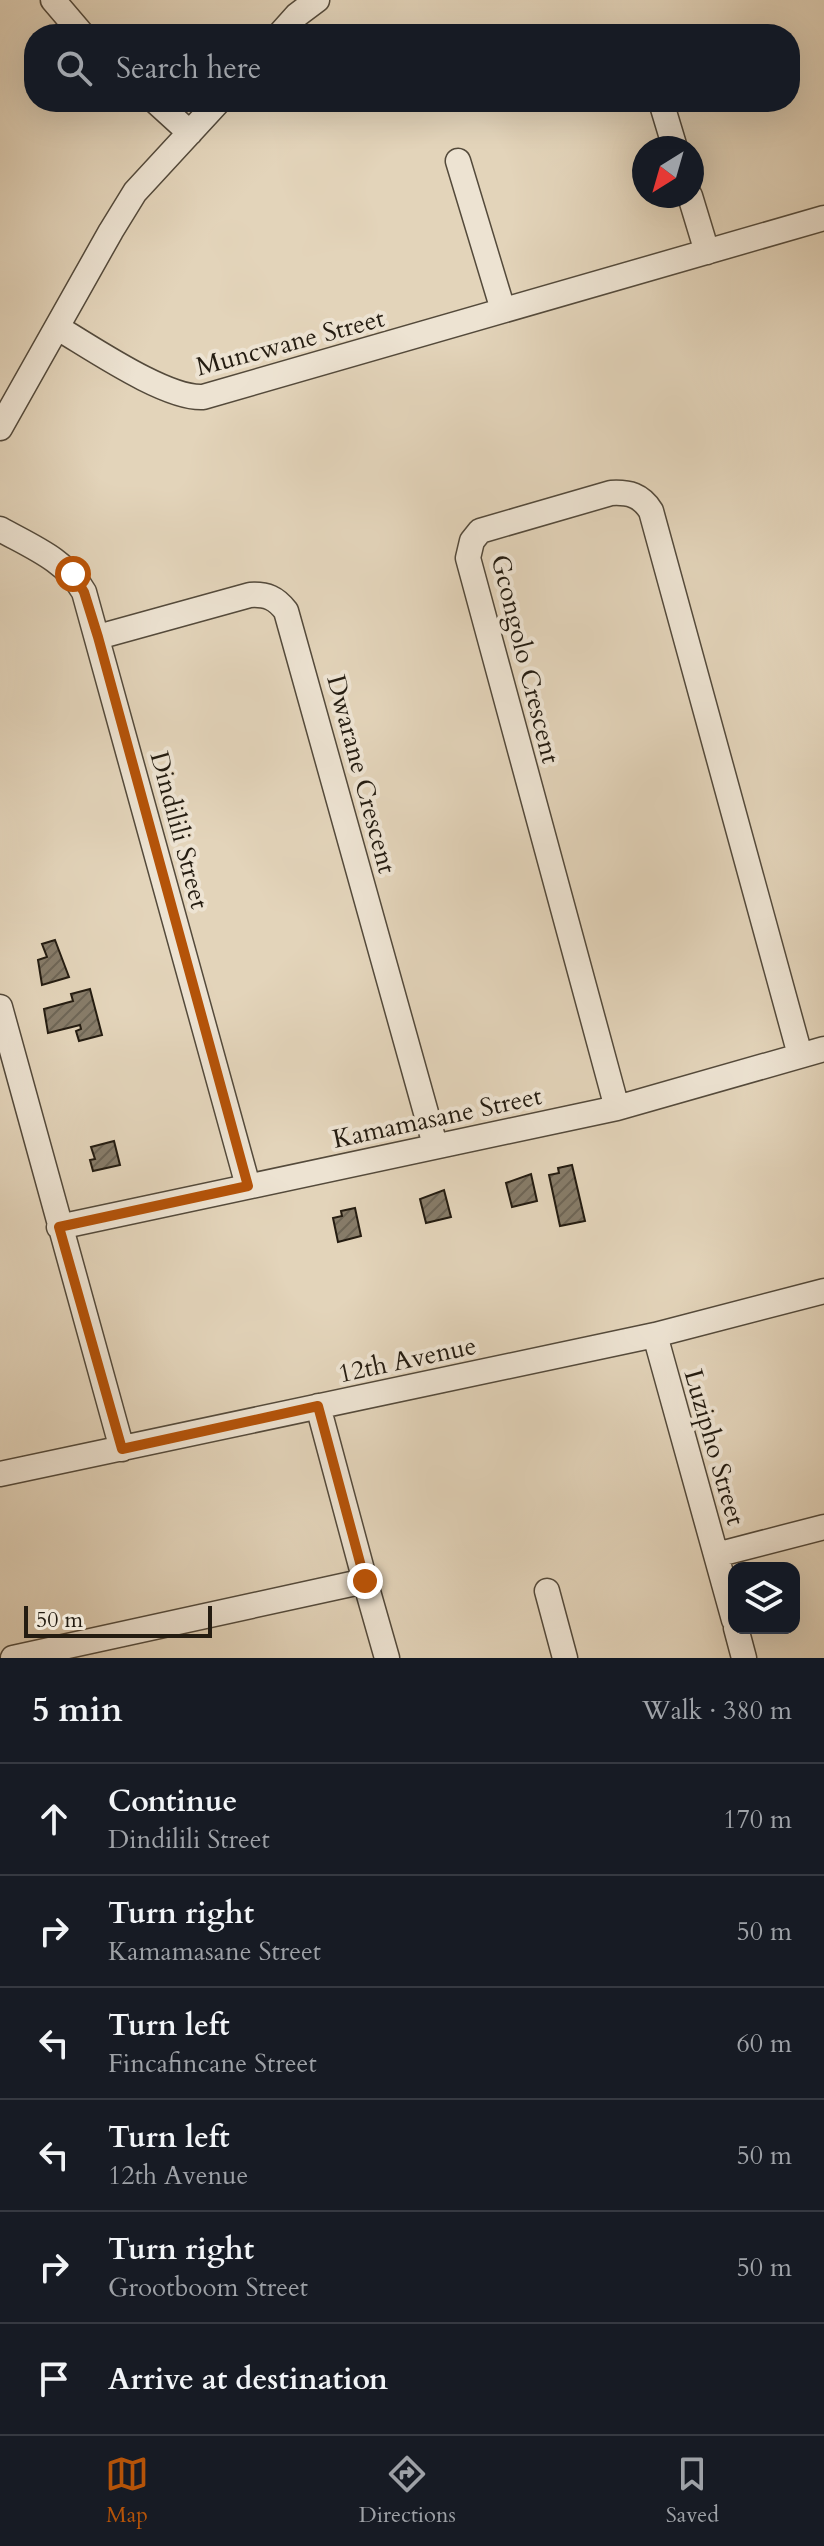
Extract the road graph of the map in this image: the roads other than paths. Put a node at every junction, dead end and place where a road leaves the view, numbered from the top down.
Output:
1 (53, 0) edge
2 (317, 0) edge
3 (73, 24) edge
4 (289, 24) edge
5 (167, 112) edge
6 (209, 112) edge
7 (664, 112) edge
8 (190, 133) junction
9 (671, 136) edge
10 (458, 161) dead end
11 (694, 208) edge
12 (824, 218) edge
13 (707, 252) junction
14 (503, 310) junction
15 (58, 328) junction
16 (0, 428) edge
17 (0, 529) edge
18 (98, 637) junction
19 (0, 1007) edge
20 (4, 1036) edge
21 (812, 1052) edge
22 (617, 1108) junction
23 (435, 1145) junction
24 (248, 1186) junction
25 (59, 1227) junction
26 (824, 1291) edge
27 (655, 1335) junction
28 (318, 1406) junction
29 (122, 1449) junction
30 (0, 1474) edge
31 (824, 1527) edge
32 (716, 1555) junction
33 (365, 1581) junction
34 (547, 1591) dead end
35 (728, 1598) edge
36 (738, 1634) edge
37 (28, 1656) edge
38 (387, 1658) edge
39 (565, 1658) edge
40 (744, 1658) edge

1 - 3 street
2 - 4 street
5 - 8 street
6 - 8 street
7 - 9 street
8 - 15 street
10 - 14 street
11 - 13 street
12 - 13 street, Muncwane Street
13 - 14 street, Muncwane Street
14 - 15 street, Muncwane Street
15 - 16 street
17 - 18 street, Dindilili Street
18 - 23 street, Dwarane Crescent
18 - 24 street, Dindilili Street
19 - 20 street
20 - 25 street
21 - 22 street, Kamamasane Street
21 - 22 street, Gcongolo Crescent
22 - 23 street, Kamamasane Street
23 - 24 street, Kamamasane Street
24 - 25 street, Kamamasane Street
25 - 29 street
26 - 27 street, 12th Avenue
27 - 28 street, 12th Avenue
27 - 32 street, Luzipho Street
28 - 29 street, 12th Avenue
28 - 33 street
29 - 30 street, 12th Avenue
31 - 32 street
32 - 35 street, Luzipho Street
33 - 37 street
33 - 38 street
34 - 39 street
36 - 40 street

